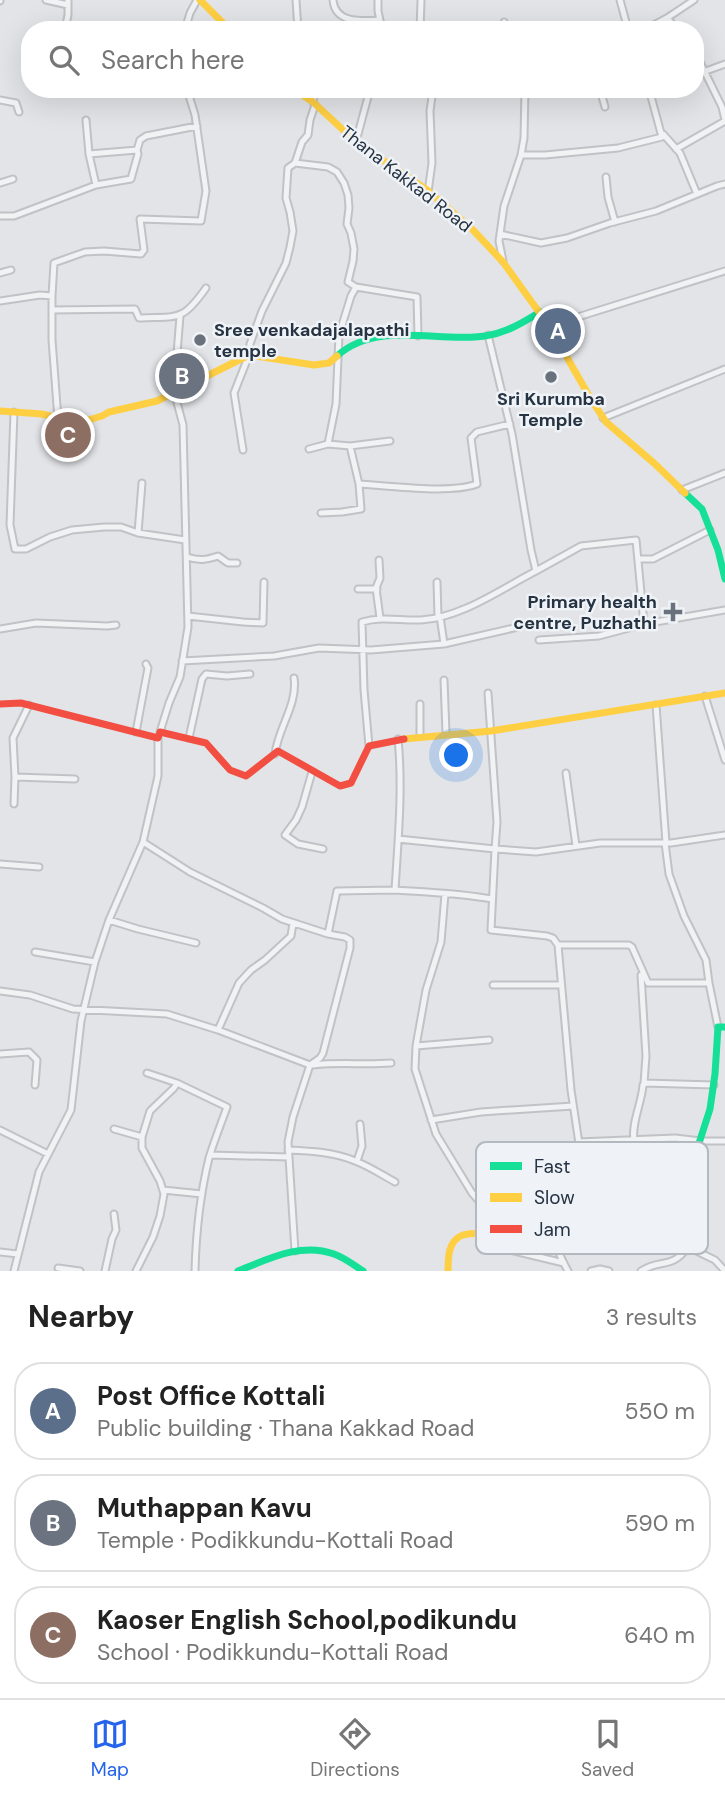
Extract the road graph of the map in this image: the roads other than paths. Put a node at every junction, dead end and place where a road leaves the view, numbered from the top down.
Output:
1 (46, 0) edge
2 (198, 0) edge
3 (296, 0) edge
4 (333, 0) edge
5 (378, 0) edge
6 (620, 0) edge
7 (694, 0) edge
8 (421, 1) edge
9 (68, 2) edge
10 (667, 18) junction
11 (380, 20) joint
12 (67, 21) edge
13 (188, 21) edge
14 (220, 21) edge
15 (297, 21) edge
16 (420, 21) edge
17 (626, 21) edge
18 (661, 21) edge
19 (670, 21) edge
20 (725, 64) edge
21 (704, 68) edge
22 (706, 71) junction
23 (190, 98) edge
24 (307, 98) edge
25 (314, 98) edge
26 (368, 98) edge
27 (432, 98) edge
28 (526, 98) edge
29 (602, 98) edge
30 (651, 98) edge
31 (0, 100) edge
32 (314, 103) junction
33 (605, 107) dead end
34 (19, 112) dead end
35 (86, 120) dead end
36 (725, 120) edge
37 (197, 126) junction
38 (659, 126) junction
39 (354, 140) junction
40 (676, 149) junction
41 (137, 150) junction
42 (89, 154) junction
43 (521, 155) junction
44 (295, 163) junction
45 (606, 177) dead end
46 (13, 179) dead end
47 (0, 183) edge
48 (725, 184) edge
49 (96, 185) junction
50 (428, 192) junction
51 (697, 194) junction
52 (0, 216) edge
53 (615, 222) junction
54 (500, 234) junction
55 (503, 262) junction
56 (11, 270) dead end
57 (725, 271) edge
58 (0, 272) edge
59 (356, 287) junction
60 (206, 288) dead end
61 (52, 296) junction
62 (0, 301) edge
63 (52, 310) junction
64 (540, 312) junction
65 (180, 316) junction
66 (549, 326) junction
67 (488, 335) junction
68 (418, 336) junction
69 (249, 355) junction
70 (338, 355) junction
71 (725, 369) edge
72 (174, 391) junction
73 (0, 411) edge
74 (14, 412) junction
75 (603, 418) junction
76 (58, 419) junction
77 (510, 424) junction
78 (390, 441) dead end
79 (328, 444) junction
80 (350, 446) junction
81 (309, 449) dead end
82 (243, 450) dead end
83 (725, 473) edge
84 (142, 483) dead end
85 (359, 484) junction
86 (682, 490) junction
87 (321, 513) dead end
88 (710, 530) junction
89 (138, 533) junction
90 (185, 540) junction
91 (187, 557) junction
92 (638, 559) junction
93 (379, 560) dead end
94 (237, 564) dead end
95 (536, 571) junction
96 (725, 579) edge
97 (264, 582) dead end
98 (436, 582) dead end
99 (358, 589) dead end
100 (377, 589) junction
101 (725, 610) edge
102 (188, 616) junction
103 (439, 616) junction
104 (380, 618) junction
105 (645, 624) junction
106 (116, 625) dead end
107 (517, 627) dead end
108 (0, 629) edge
109 (539, 640) dead end
110 (444, 644) junction
111 (363, 649) junction
112 (182, 661) junction
113 (146, 664) dead end
114 (250, 674) dead end
115 (294, 678) dead end
116 (444, 680) dead end
117 (488, 693) dead end
118 (725, 693) edge
119 (705, 696) junction
120 (0, 704) edge
121 (420, 704) dead end
122 (29, 705) junction
123 (656, 705) junction
124 (491, 731) junction
125 (136, 732) junction
126 (446, 733) junction
127 (159, 735) junction
128 (420, 736) junction
129 (189, 738) junction
130 (398, 738) junction
131 (369, 746) junction
132 (275, 754) junction
133 (725, 760) edge
134 (312, 772) junction
135 (566, 773) dead end
136 (15, 777) junction
137 (75, 779) dead end
138 (14, 804) dead end
139 (725, 835) edge
140 (398, 839) junction
141 (143, 842) junction
142 (666, 843) junction
143 (576, 846) junction
144 (323, 849) dead end
145 (495, 849) junction
146 (0, 864) edge
147 (40, 867) dead end
148 (395, 890) junction
149 (446, 894) junction
150 (492, 899) junction
151 (109, 920) junction
152 (293, 923) junction
153 (328, 934) junction
154 (196, 943) dead end
155 (558, 945) junction
156 (35, 952) dead end
157 (95, 962) junction
158 (641, 968) junction
159 (709, 983) junction
160 (493, 985) dead end
161 (561, 985) junction
162 (0, 991) edge
163 (84, 1009) junction
164 (722, 1027) edge
165 (218, 1030) junction
166 (489, 1040) dead end
167 (416, 1046) junction
168 (0, 1054) edge
169 (391, 1063) dead end
170 (310, 1065) junction
171 (147, 1073) dead end
172 (177, 1083) junction
173 (646, 1083) junction
174 (35, 1085) dead end
175 (714, 1085) junction
176 (573, 1106) junction
177 (431, 1120) junction
178 (360, 1124) dead end
179 (114, 1129) dead end
180 (0, 1130) edge
181 (142, 1138) junction
182 (660, 1139) junction
183 (634, 1140) junction
184 (701, 1141) junction
185 (725, 1141) edge
186 (578, 1142) joint
187 (659, 1142) edge
188 (288, 1150) junction
189 (48, 1154) junction
190 (210, 1155) junction
191 (289, 1157) junction
192 (357, 1161) junction
193 (395, 1182) dead end
194 (163, 1190) junction
195 (202, 1194) junction
196 (476, 1197) edge
197 (114, 1214) dead end
198 (476, 1233) edge
199 (295, 1251) junction
200 (0, 1252) edge
201 (18, 1254) junction
202 (526, 1254) edge
203 (561, 1254) edge
204 (682, 1254) edge
205 (703, 1254) edge
206 (564, 1263) junction
207 (58, 1268) dead end
208 (255, 1268) edge
209 (361, 1270) edge
210 (14, 1271) edge
211 (80, 1271) edge
212 (105, 1271) edge
213 (137, 1271) edge
214 (144, 1271) edge
215 (195, 1271) edge
216 (238, 1271) edge
217 (448, 1271) edge
218 (568, 1271) edge
219 (591, 1271) edge
220 (608, 1271) edge
221 (641, 1271) edge
222 (725, 1271) edge

1 - 9 street
2 - 13 street
2 - 14 main road
3 - 15 street
4 - 11 street
5 - 11 street
6 - 17 street
7 - 10 street
8 - 16 street
9 - 12 street
10 - 18 street
10 - 19 street
20 - 22 street
21 - 22 street
22 - 36 street
23 - 37 street
24 - 32 main road, Thana Kakkad Road
25 - 32 street
26 - 39 street
27 - 50 street
28 - 43 street
29 - 33 street
30 - 38 street
31 - 34 street
32 - 39 main road, Thana Kakkad Road
32 - 44 street
35 - 42 street
36 - 40 street
37 - 41 street
37 - 61 street
38 - 40 street
38 - 43 street
39 - 50 main road, Thana Kakkad Road
40 - 51 street
41 - 42 street
41 - 49 street
42 - 49 street
43 - 54 street
44 - 59 street
44 - 69 street
45 - 53 street
46 - 47 street
48 - 51 street
49 - 52 street
50 - 55 main road, Thana Kakkad Road
51 - 53 street
53 - 54 street
54 - 55 street
55 - 64 main road, Thana Kakkad Road
56 - 58 street
57 - 66 street
59 - 68 street
59 - 70 street
60 - 65 street
61 - 62 street
61 - 63 street
63 - 65 street
63 - 76 street
64 - 66 main road, Thana Kakkad Road
64 - 67 main road
65 - 72 street
66 - 75 main road, Thana Kakkad Road
67 - 68 main road
67 - 77 street
68 - 70 main road
69 - 70 main road
69 - 72 main road
69 - 82 street
70 - 79 street
71 - 75 street
72 - 76 main road
72 - 90 street
73 - 74 main road
74 - 76 main road
74 - 89 street
75 - 86 main road, Thana Kakkad Road
77 - 85 street
77 - 95 street
78 - 80 street
79 - 80 street
79 - 81 street
80 - 85 street
83 - 86 street
84 - 89 street
85 - 87 street
86 - 88 main road, Thana Kakkad Road
88 - 92 street
88 - 96 main road, Thana Kakkad Road
89 - 90 street
90 - 91 street
91 - 94 street
91 - 102 street
92 - 95 street
92 - 105 street
93 - 100 street
95 - 103 street
97 - 102 street
98 - 103 street
99 - 100 street
100 - 104 street
101 - 105 street
102 - 112 street
103 - 104 street
103 - 110 street
104 - 111 street
105 - 109 street
106 - 108 street
107 - 110 street
110 - 111 street
111 - 112 street
111 - 131 street
112 - 127 street
113 - 125 street
114 - 129 street
115 - 132 street
116 - 126 street
117 - 124 street
118 - 119 main road
119 - 123 main road
119 - 133 street
120 - 122 main road
121 - 128 street
122 - 125 main road
122 - 136 street
123 - 124 main road
123 - 142 street
124 - 126 main road
124 - 145 street
125 - 127 main road
126 - 128 main road
127 - 129 main road
127 - 141 street
128 - 130 main road
129 - 132 main road
130 - 131 main road
130 - 140 street
131 - 134 main road
132 - 134 main road
134 - 144 street
135 - 143 street
136 - 137 street
136 - 138 street
139 - 142 street
140 - 145 street
140 - 148 street
141 - 151 street
141 - 152 street
142 - 143 street
142 - 159 street
143 - 145 street
145 - 150 street
146 - 147 street
148 - 149 street
148 - 153 street
149 - 150 street
149 - 167 street
150 - 155 street
151 - 154 street
151 - 157 street
152 - 153 street
152 - 165 street
153 - 170 street
155 - 158 street
155 - 161 street
156 - 157 street
157 - 163 street
158 - 159 street
158 - 173 street
159 - 164 street
160 - 161 street
161 - 176 street
162 - 163 street
163 - 165 street
163 - 189 street
164 - 175 main road
165 - 170 street
166 - 167 street
167 - 177 street
168 - 174 street
169 - 170 street
170 - 188 street
171 - 172 street
172 - 181 street
172 - 190 street
173 - 175 street
173 - 183 street
175 - 184 main road
176 - 177 street
176 - 186 street
177 - 196 street
178 - 192 street
179 - 181 street
180 - 189 street
181 - 194 street
182 - 183 street
182 - 184 street
182 - 187 street
183 - 186 street
184 - 185 street
188 - 191 street
188 - 192 street
189 - 201 street
190 - 191 street
190 - 195 street
191 - 199 street
192 - 193 street
194 - 195 street
194 - 213 street
195 - 215 street
197 - 212 street
198 - 217 main road
199 - 208 main road
199 - 209 main road
200 - 201 street
201 - 210 street
202 - 206 street
203 - 206 street
204 - 221 street
205 - 222 street
206 - 218 street
207 - 211 street
208 - 216 main road
213 - 214 street
219 - 220 street

